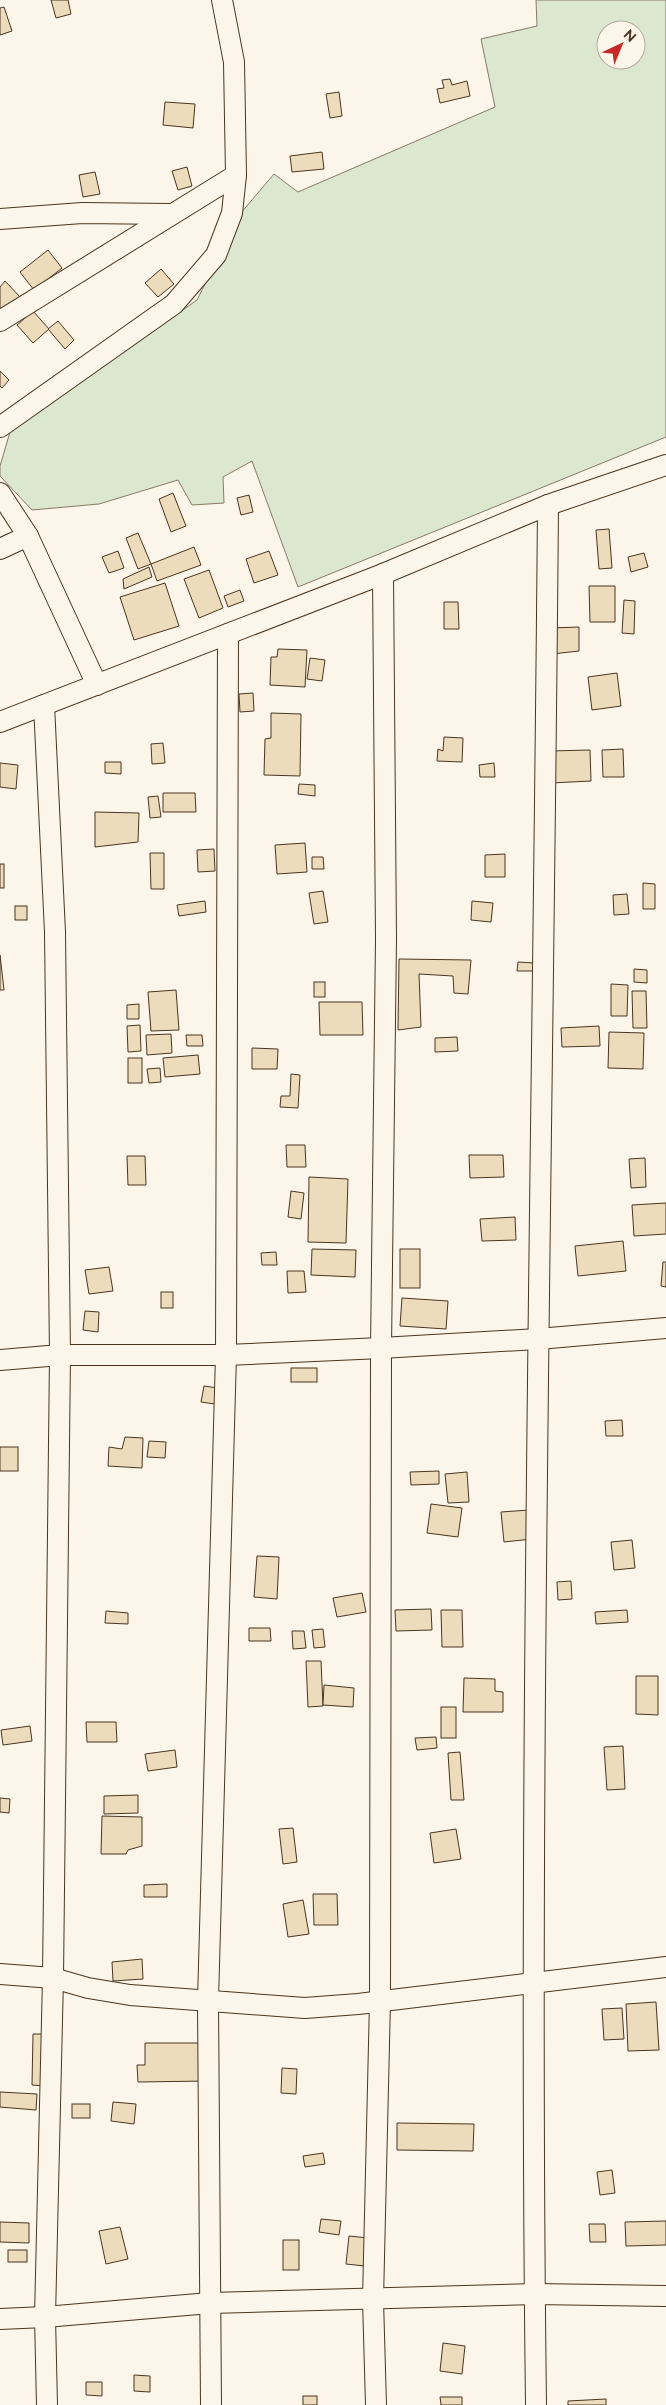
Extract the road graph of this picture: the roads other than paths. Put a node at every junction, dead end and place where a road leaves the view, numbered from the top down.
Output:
1 (222, 0) edge
2 (236, 176) junction
3 (171, 214) junction
4 (0, 219) edge
5 (0, 321) edge
6 (0, 428) edge
7 (666, 465) edge
8 (0, 493) edge
9 (548, 505) junction
10 (28, 536) junction
11 (0, 549) edge
12 (383, 574) junction
13 (228, 634) junction
14 (97, 685) junction
15 (44, 705) junction
16 (0, 722) edge
17 (666, 1328) edge
18 (538, 1339) junction
19 (381, 1348) junction
20 (60, 1354) junction
21 (226, 1355) junction
22 (0, 1360) edge
23 (666, 1967) edge
24 (0, 1974) edge
25 (53, 1978) junction
26 (534, 1983) junction
27 (208, 2001) junction
28 (380, 2001) junction
29 (535, 2294) junction
30 (666, 2296) edge
31 (373, 2300) junction
32 (210, 2303) junction
33 (45, 2317) junction
34 (0, 2318) edge
35 (47, 2405) edge
36 (211, 2405) edge
37 (376, 2405) edge
38 (536, 2405) edge

1 - 2 street
2 - 3 street
2 - 6 street
3 - 4 street
3 - 5 street
7 - 9 street
8 - 10 street
9 - 12 street
9 - 18 street
10 - 11 street
10 - 14 street
12 - 13 street
12 - 19 street
13 - 14 street
13 - 21 street
14 - 15 street
15 - 16 street
15 - 20 street
17 - 18 street
18 - 19 street
18 - 26 street
19 - 21 street
19 - 28 street
20 - 21 street
20 - 22 street
20 - 25 street
21 - 27 street
23 - 26 street
24 - 25 street
25 - 27 street
25 - 33 street
26 - 28 street
26 - 29 street
27 - 28 street
27 - 32 street
28 - 31 street
29 - 30 street
29 - 31 street
29 - 38 street
31 - 32 street
31 - 37 street
32 - 33 street
32 - 36 street
33 - 34 street
33 - 35 street

